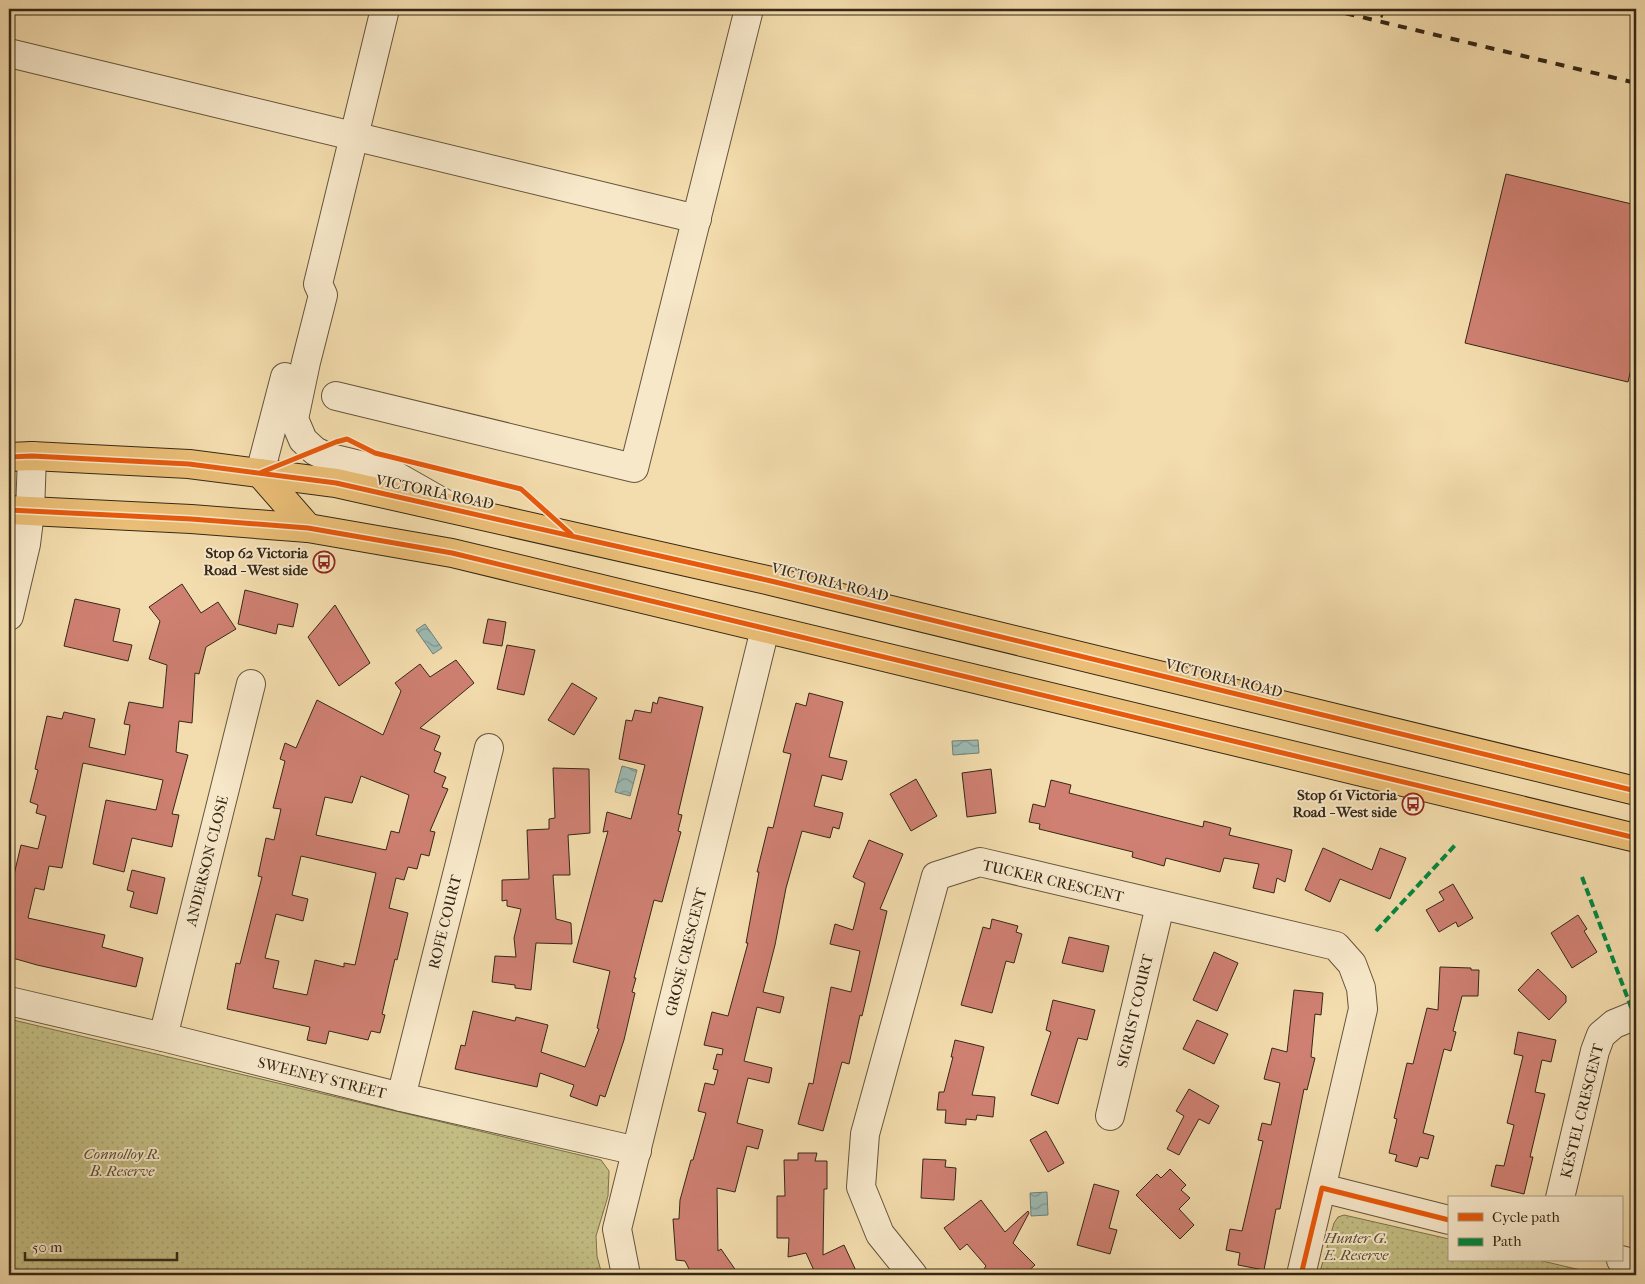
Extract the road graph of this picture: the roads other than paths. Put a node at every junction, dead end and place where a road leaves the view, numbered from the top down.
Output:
1 (385, 9) edge
2 (749, 9) edge
3 (9, 53) edge
4 (354, 136) junction
5 (697, 219) junction
6 (318, 284) junction
7 (336, 396) dead end
8 (20, 457) edge
9 (260, 473) junction
10 (455, 510) junction
11 (20, 511) edge
12 (308, 528) junction
13 (9, 616) edge
14 (765, 629) junction
15 (250, 684) dead end
16 (489, 748) dead end
17 (1636, 792) edge
18 (1636, 838) edge
19 (1160, 906) junction
20 (9, 1001) edge
21 (1636, 1015) edge
22 (163, 1037) junction
23 (401, 1097) junction
24 (1110, 1116) dead end
25 (637, 1150) junction
26 (1322, 1188) junction
27 (1560, 1196) edge
28 (1448, 1220) edge
29 (1622, 1260) edge
30 (1636, 1264) edge
31 (626, 1275) edge
32 (912, 1275) edge
33 (1301, 1275) edge

1 - 4 street
2 - 5 street
3 - 4 street
4 - 5 street
4 - 6 street
5 - 7 street
6 - 9 street
6 - 10 street
8 - 9 highway, VICTORIA ROAD
8 - 11 street
9 - 10 highway, VICTORIA ROAD
9 - 12 highway
10 - 17 highway, VICTORIA ROAD
11 - 12 highway
11 - 13 street
12 - 14 highway
14 - 18 highway
14 - 25 street, GROSE CRESCENT
15 - 22 street, ANDERSON CLOSE
16 - 23 street, ROFE COURT
19 - 24 street, SIGRIST COURT
19 - 26 street, TUCKER CRESCENT
19 - 32 street, TUCKER CRESCENT
20 - 22 street, SWEENEY STREET
21 - 27 street, KESTEL CRESCENT
22 - 23 street, SWEENEY STREET
23 - 25 street, SWEENEY STREET
25 - 31 street, GROSE CRESCENT
26 - 28 street
26 - 33 street, TUCKER CRESCENT
29 - 30 street

